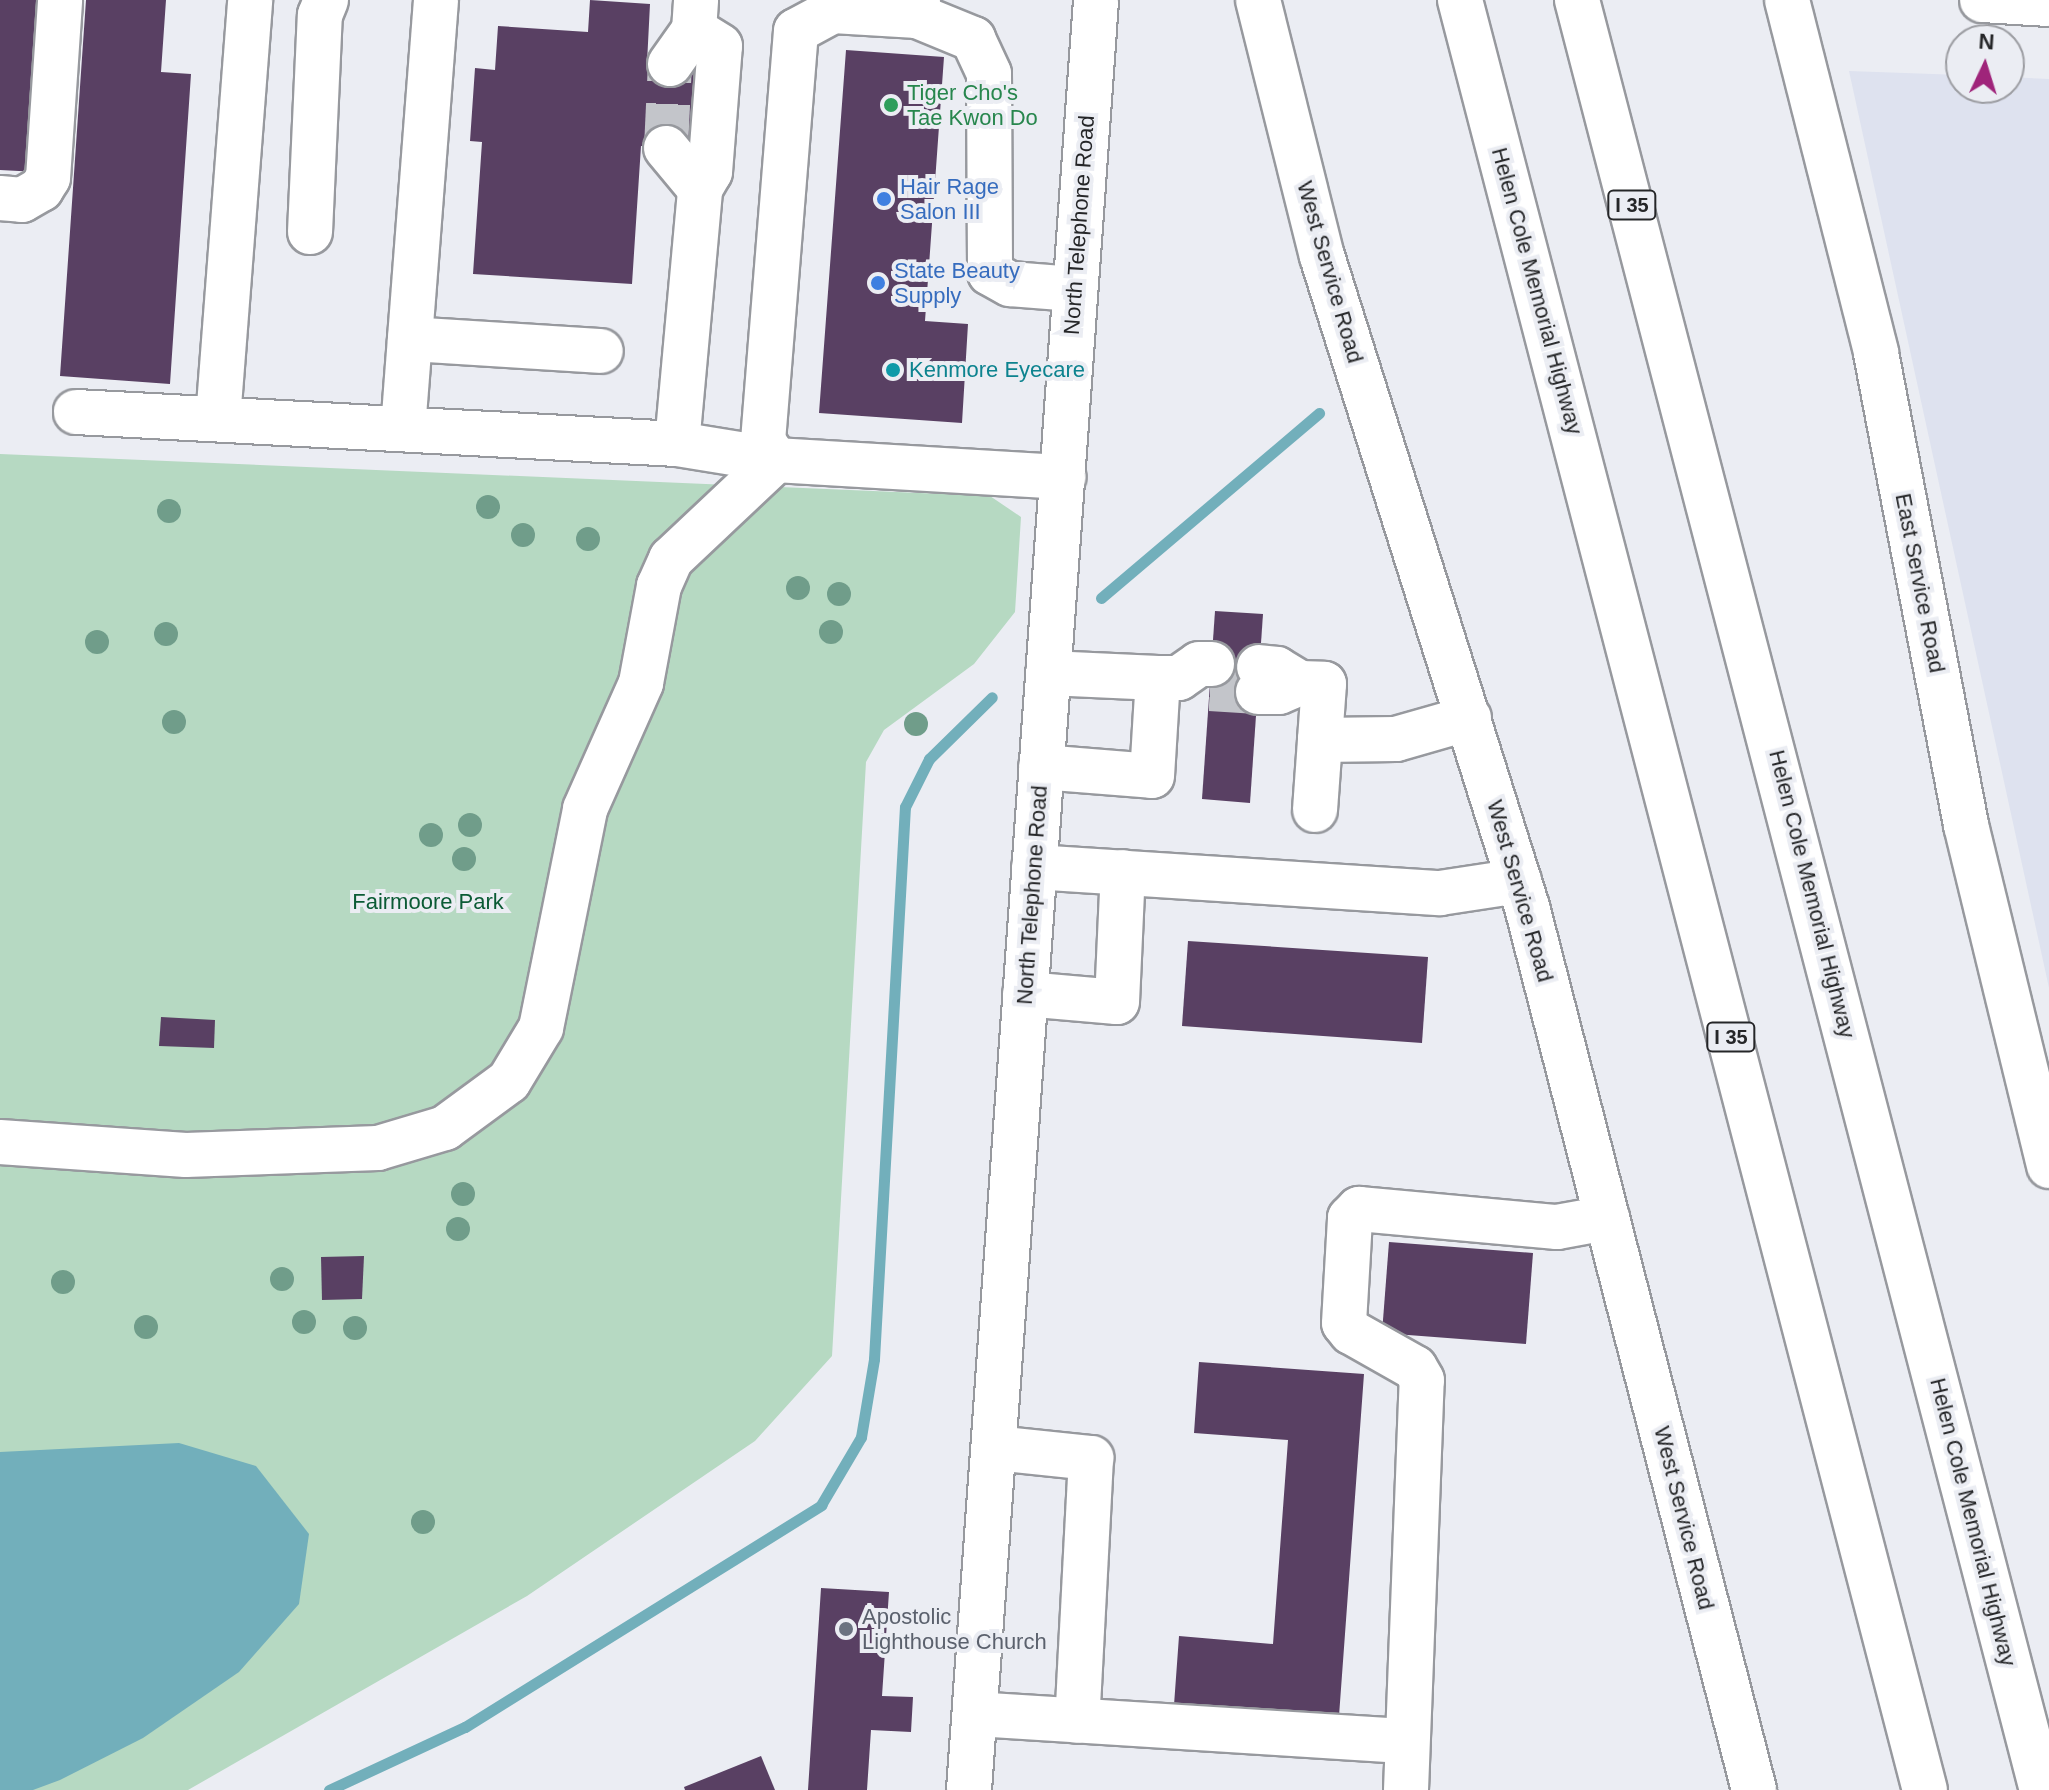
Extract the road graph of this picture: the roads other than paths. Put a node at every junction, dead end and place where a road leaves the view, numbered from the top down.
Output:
1 (60, 0) edge
2 (250, 0) edge
3 (326, 0) edge
4 (431, 0) edge
5 (1096, 0) edge
6 (1258, 0) edge
7 (1460, 0) edge
8 (1577, 0) edge
9 (1787, 0) edge
10 (1982, 0) edge
11 (2049, 4) edge
12 (917, 8) edge
13 (687, 32) edge
14 (666, 148) tunnel mouth
15 (700, 189) junction
16 (0, 198) edge
17 (310, 232) dead end
18 (1074, 289) junction
19 (410, 339) junction
20 (601, 351) dead end
21 (76, 412) dead end
22 (218, 419) junction
23 (403, 429) junction
24 (677, 444) junction
25 (776, 460) junction
26 (1063, 477) junction
27 (1049, 663) junction
28 (1258, 680) tunnel mouth
29 (1469, 718) junction
30 (1320, 740) junction
31 (1041, 767) junction
32 (1315, 810) dead end
33 (1034, 867) junction
34 (1123, 872) junction
35 (1519, 881) junction
36 (1025, 994) junction
37 (0, 1142) edge
38 (2049, 1166) edge
39 (1607, 1218) junction
40 (994, 1448) junction
41 (975, 1714) junction
42 (1077, 1721) junction
43 (1405, 1741) junction
44 (969, 1790) edge
45 (1406, 1790) edge
46 (1754, 1790) edge
47 (1925, 1790) edge
48 (2042, 1790) edge

1 - 16 main road
2 - 22 main road
3 - 17 main road
4 - 19 main road
5 - 18 main road, North Telephone Road
6 - 29 main road, West Service Road
7 - 47 main road, Helen Cole Memorial Highway / I 35
8 - 48 main road, Helen Cole Memorial Highway / I 35
9 - 38 main road, East Service Road
10 - 11 main road
12 - 18 main road
12 - 25 main road
13 - 15 main road
14 - 15 main road
15 - 24 main road
18 - 26 main road, North Telephone Road
19 - 20 main road
19 - 23 main road
21 - 22 main road
22 - 23 main road
23 - 24 main road
24 - 25 main road
25 - 26 main road
25 - 37 main road
26 - 27 main road, North Telephone Road
27 - 31 main road, North Telephone Road
27 - 31 main road
28 - 30 main road
29 - 30 main road
29 - 35 main road, West Service Road
30 - 32 main road
31 - 33 main road, North Telephone Road
33 - 34 main road
33 - 36 main road, North Telephone Road
34 - 35 main road
34 - 36 main road
35 - 39 main road, West Service Road
36 - 40 main road, North Telephone Road
39 - 43 main road
39 - 46 main road, West Service Road
40 - 41 main road, North Telephone Road
40 - 42 main road
41 - 42 main road
41 - 44 main road, North Telephone Road
42 - 43 main road
43 - 45 main road

